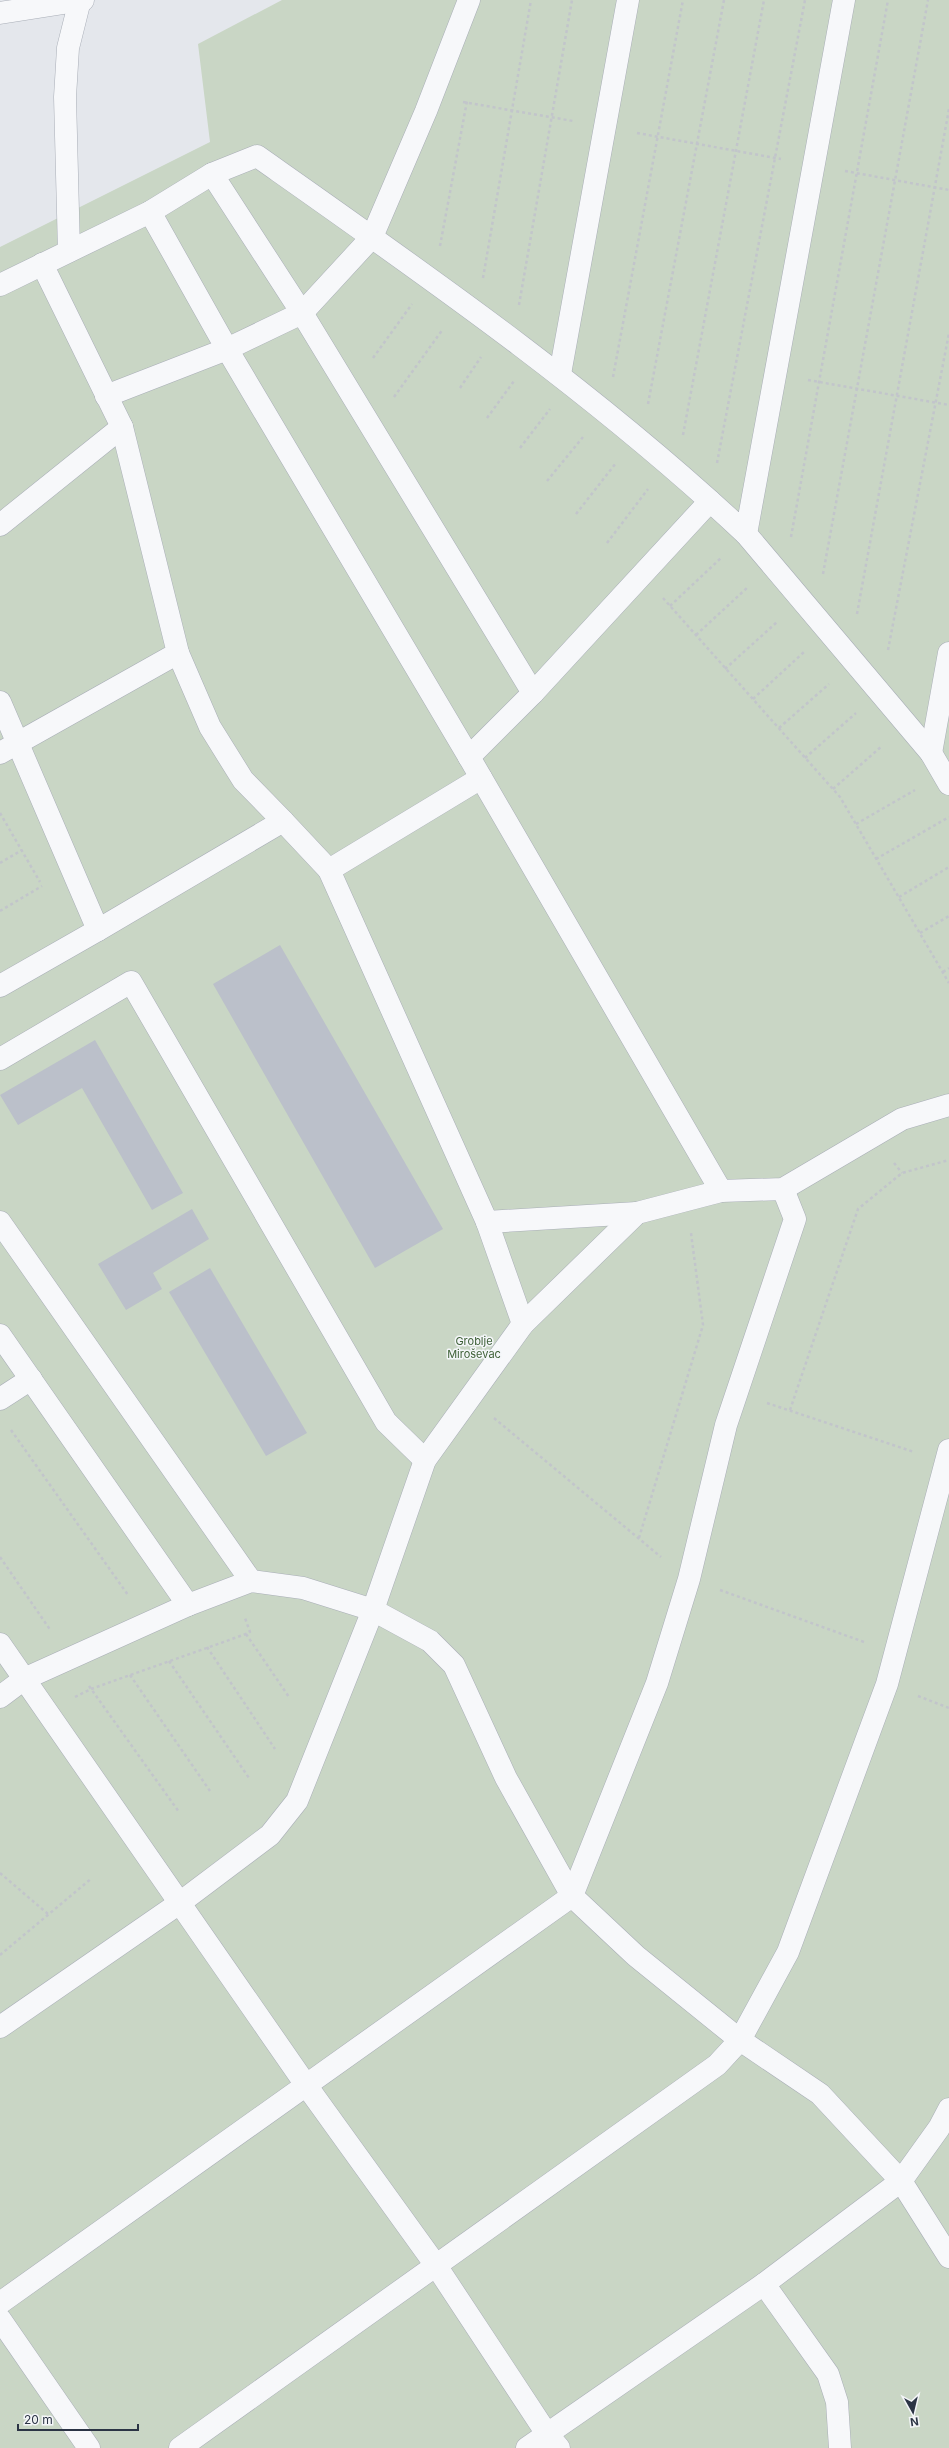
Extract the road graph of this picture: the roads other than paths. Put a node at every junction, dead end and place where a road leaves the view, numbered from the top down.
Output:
1 (81, 0) edge
2 (469, 0) edge
3 (628, 0) edge
4 (844, 0) edge
5 (0, 13) edge
6 (212, 174) junction
7 (150, 212) junction
8 (372, 237) junction
9 (69, 251) junction
10 (42, 264) junction
11 (0, 285) edge
12 (302, 313) junction
13 (227, 349) junction
14 (565, 379) junction
15 (106, 396) junction
16 (122, 427) junction
17 (710, 501) junction
18 (0, 526) edge
19 (746, 534) junction
20 (178, 653) junction
21 (949, 653) edge
22 (533, 693) junction
23 (0, 702) edge
24 (9, 747) edge
25 (931, 753) junction
26 (469, 757) junction
27 (481, 778) junction
28 (946, 779) edge
29 (283, 821) junction
30 (329, 870) junction
31 (98, 930) junction
32 (0, 986) edge
33 (0, 1059) edge
34 (949, 1105) edge
35 (783, 1189) junction
36 (721, 1191) junction
37 (637, 1213) junction
38 (0, 1222) edge
39 (487, 1222) junction
40 (523, 1324) junction
41 (0, 1335) edge
42 (31, 1379) junction
43 (0, 1399) edge
44 (947, 1456) edge
45 (425, 1460) junction
46 (243, 1584) junction
47 (188, 1605) junction
48 (373, 1610) junction
49 (0, 1644) edge
50 (24, 1679) junction
51 (0, 1697) edge
52 (572, 1896) junction
53 (181, 1902) junction
54 (0, 2027) edge
55 (740, 2040) junction
56 (306, 2085) junction
57 (949, 2109) edge
58 (901, 2181) junction
59 (949, 2257) edge
60 (435, 2264) junction
61 (764, 2284) junction
62 (0, 2303) edge
63 (0, 2319) edge
64 (553, 2441) edge
65 (89, 2448) edge
66 (180, 2448) edge
67 (527, 2448) edge
68 (840, 2448) edge

1 - 5 street
1 - 9 street
2 - 8 street
3 - 14 street
4 - 19 street
6 - 7 street
6 - 8 street
6 - 12 street
7 - 9 street
7 - 13 street
8 - 12 street
8 - 14 street
9 - 10 street
10 - 11 street
10 - 15 street
12 - 13 street
12 - 22 street
13 - 15 street
13 - 26 street
14 - 17 street
15 - 16 street
16 - 18 street
16 - 20 street
17 - 19 street
17 - 22 street
19 - 25 street
20 - 24 street
20 - 29 street
21 - 25 street
22 - 26 street
23 - 24 street
24 - 31 street
25 - 28 street
26 - 27 street
27 - 30 street
27 - 36 street
29 - 30 street
29 - 31 street
30 - 39 street
31 - 32 street
33 - 45 street
34 - 35 street
35 - 36 street
35 - 52 street
36 - 37 street
37 - 39 street
37 - 40 street
38 - 46 street
39 - 40 street
40 - 45 street
41 - 42 street
42 - 43 street
42 - 47 street
44 - 55 street
45 - 48 street
46 - 47 street
46 - 48 street
47 - 50 street
48 - 52 street
48 - 53 street
49 - 50 street
50 - 51 street
50 - 53 street
52 - 55 street
52 - 56 street
53 - 54 street
53 - 56 street
55 - 58 street
55 - 60 street
56 - 60 street
56 - 62 street
57 - 58 street
58 - 59 street
58 - 61 street
60 - 64 street
60 - 66 street
61 - 64 street
61 - 68 street
63 - 65 street
64 - 67 street

